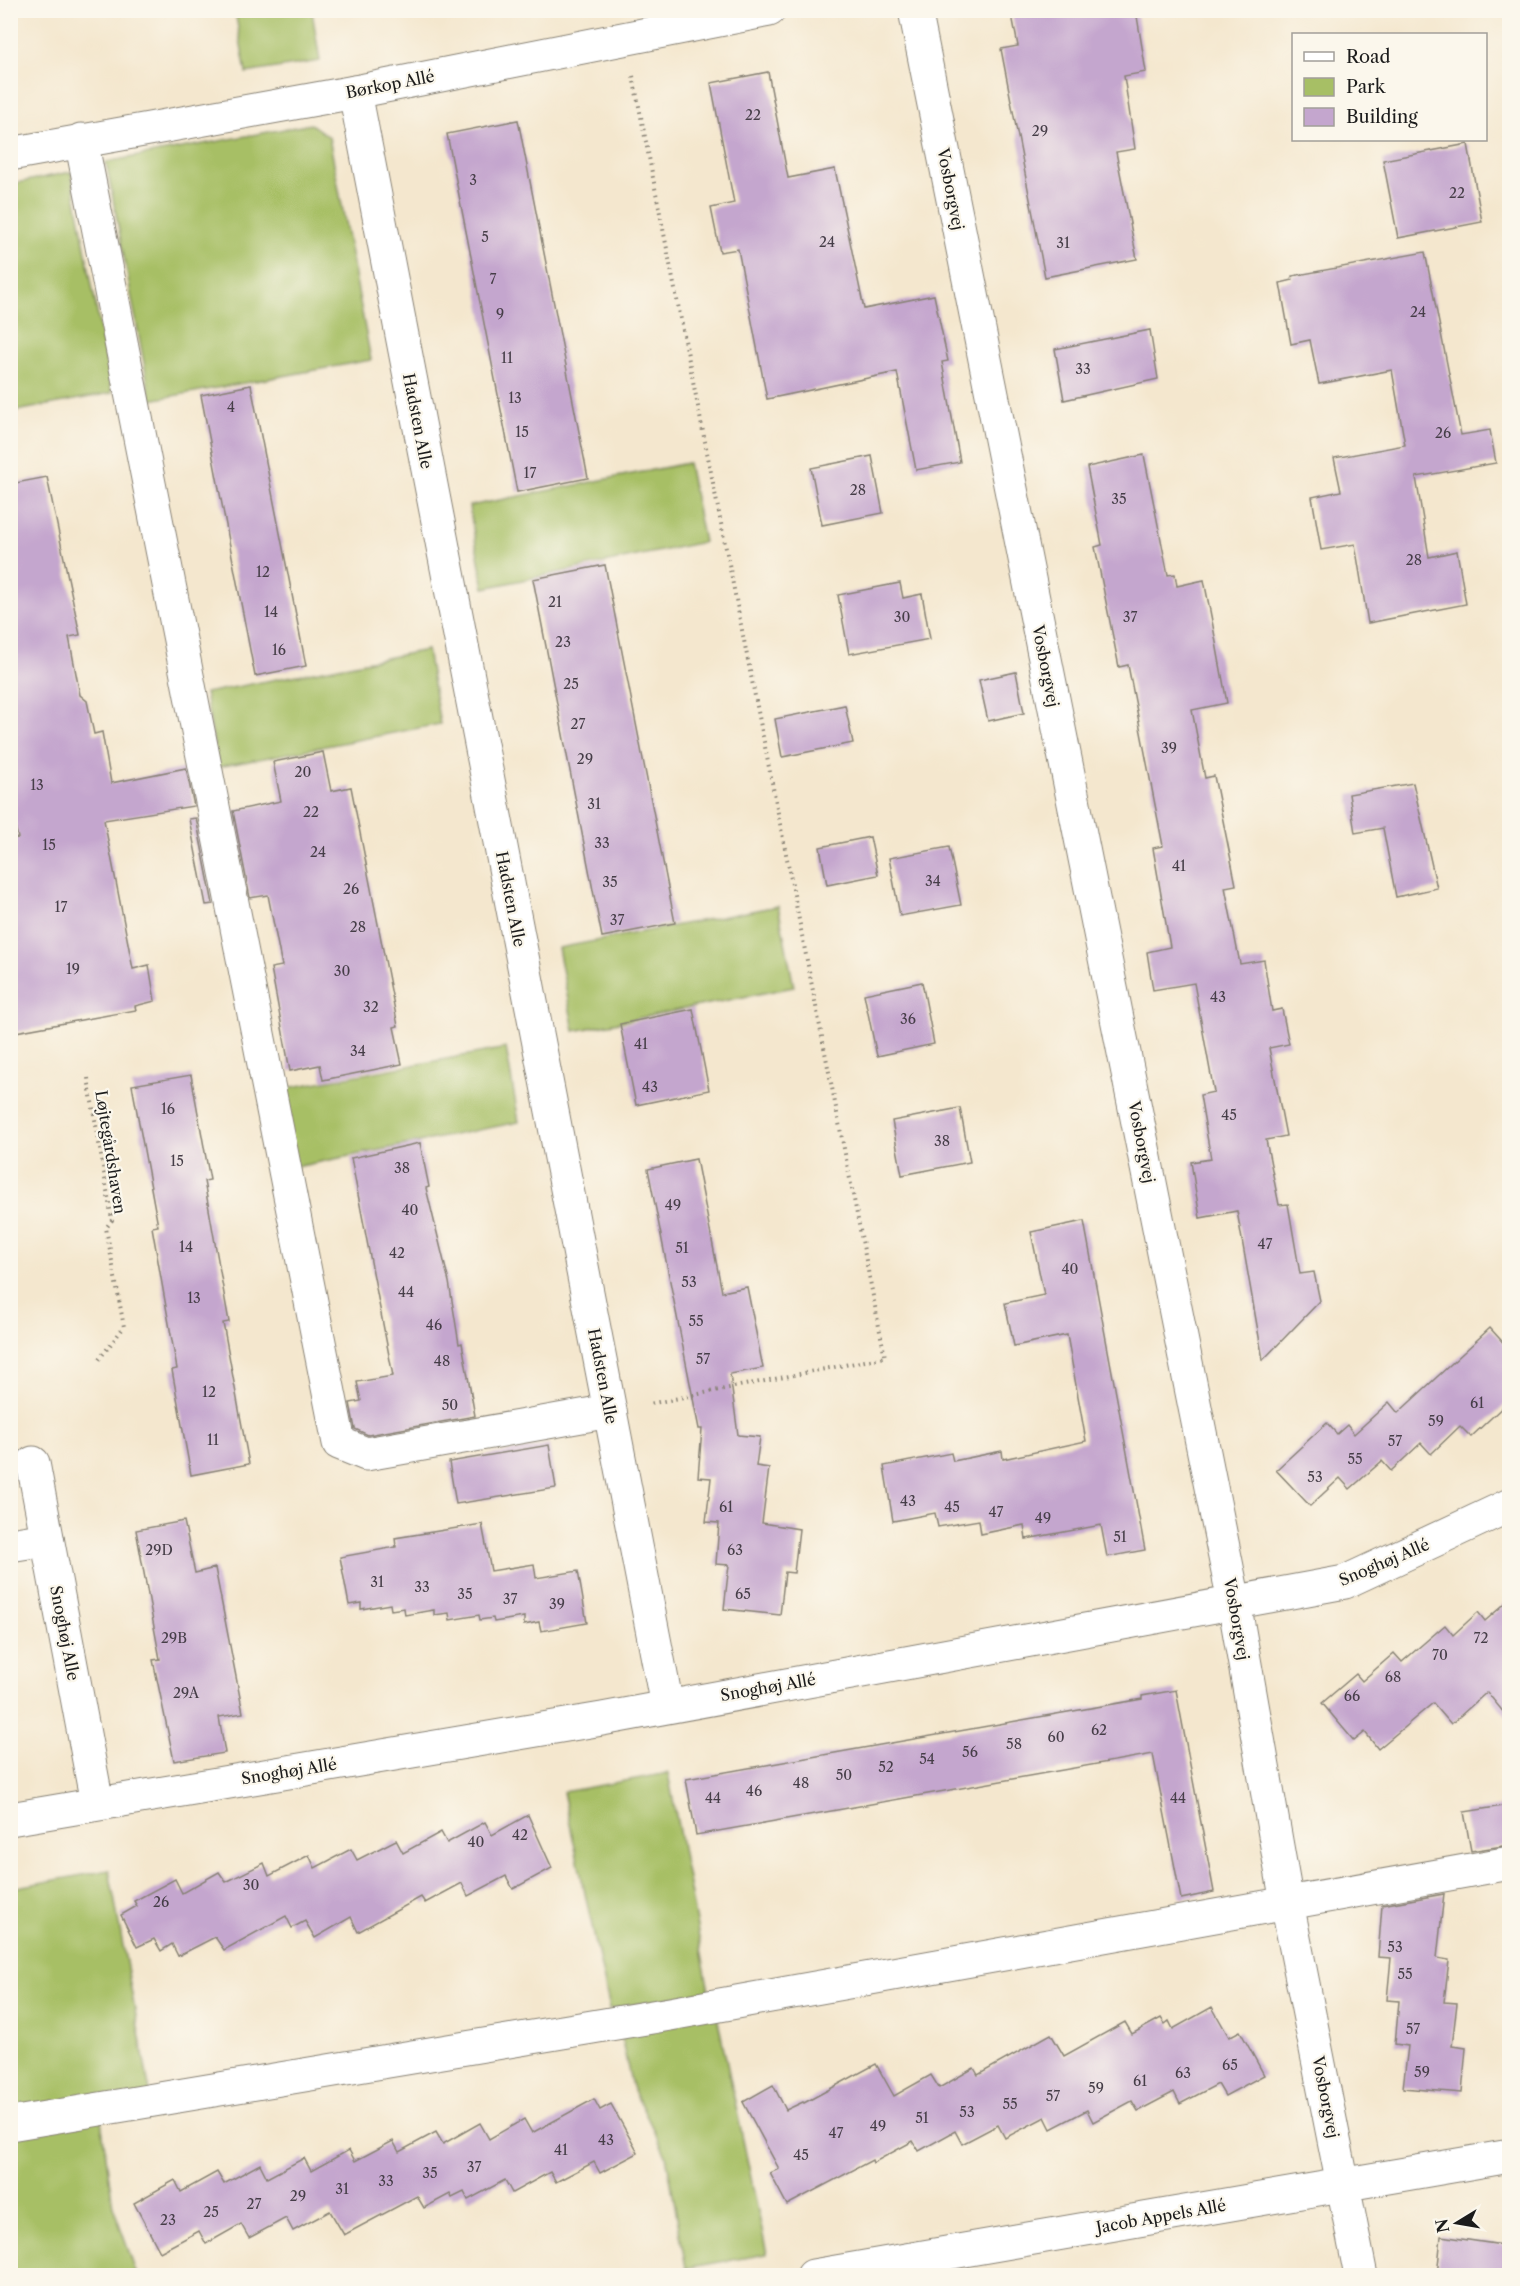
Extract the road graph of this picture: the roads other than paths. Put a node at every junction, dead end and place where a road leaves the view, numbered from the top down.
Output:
1 (769, 10) edge
2 (915, 10) edge
3 (355, 92) junction
4 (81, 140) junction
5 (10, 154) edge
6 (610, 1412) junction
7 (33, 1463) dead end
8 (1509, 1505) edge
9 (47, 1539) junction
10 (10, 1545) edge
11 (1234, 1602) junction
12 (668, 1706) junction
13 (97, 1803) junction
14 (10, 1818) edge
15 (1509, 1863) edge
16 (1287, 1903) junction
17 (10, 2124) edge
18 (1509, 2156) edge
19 (1344, 2186) junction
20 (813, 2276) edge
21 (1361, 2276) edge

1 - 3 street, Børkop Allé
2 - 11 street, Vosborgvej
3 - 4 street, Børkop Allé
3 - 6 street, Hadsten Alle
4 - 5 street, Børkop Allé
4 - 6 street
6 - 12 street, Hadsten Alle
7 - 9 street, Snoghøj Alle
8 - 11 street, Snoghøj Allé
9 - 10 street
9 - 13 street, Snoghøj Alle
11 - 12 street, Snoghøj Allé
11 - 16 street, Vosborgvej
12 - 13 street, Snoghøj Allé
13 - 14 street, Snoghøj Allé
15 - 16 street
16 - 17 street
16 - 19 street, Vosborgvej
18 - 19 street, Jacob Appels Allé
19 - 20 street, Jacob Appels Allé
19 - 21 street, Vosborgvej

